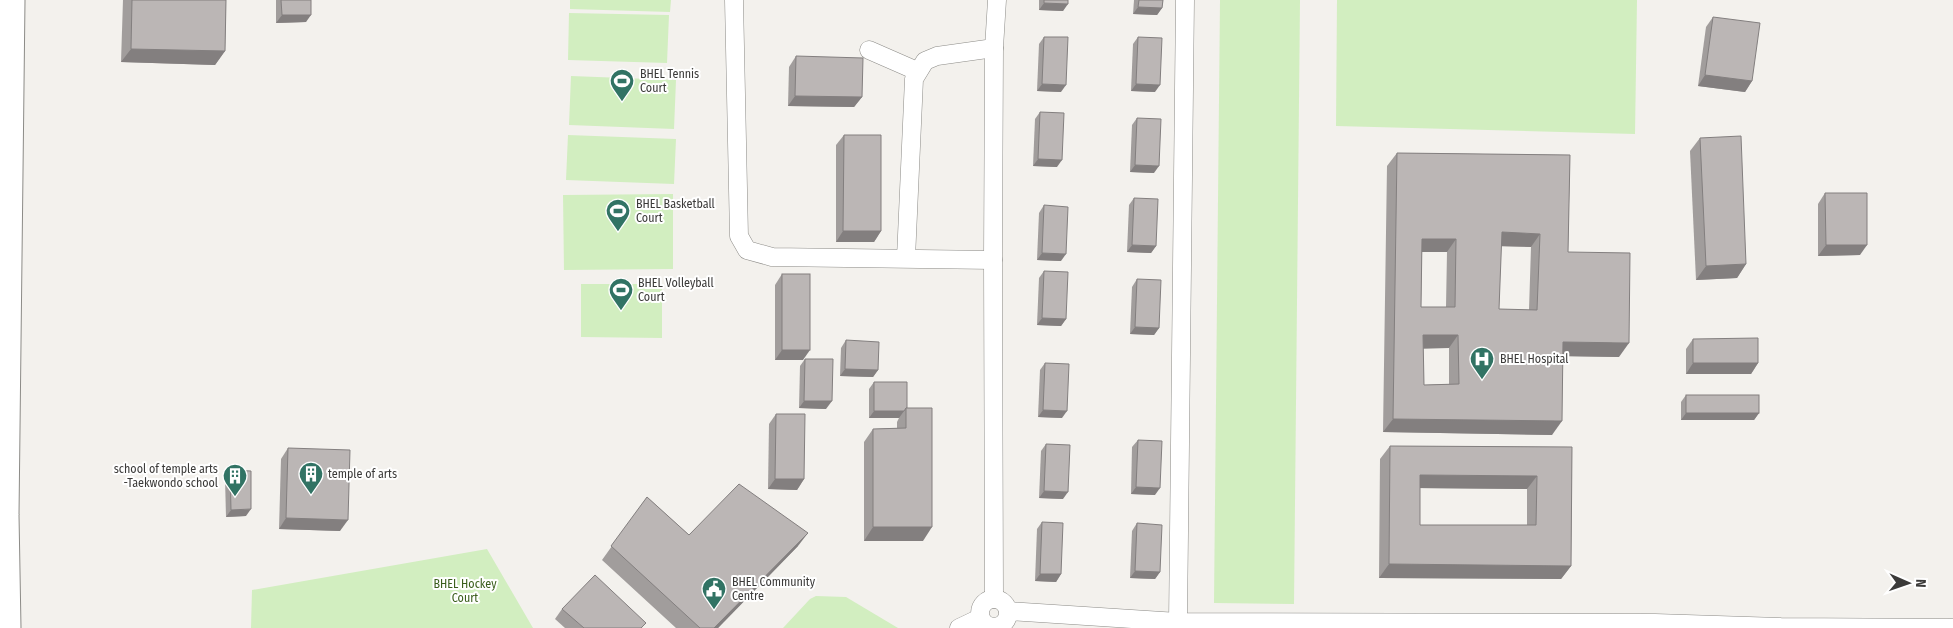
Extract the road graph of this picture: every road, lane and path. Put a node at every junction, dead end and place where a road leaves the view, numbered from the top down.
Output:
1 (12, 0) edge
2 (734, 0) edge
3 (997, 0) edge
4 (1185, 0) edge
5 (994, 48) junction
6 (869, 50) dead end
7 (917, 71) junction
8 (906, 258) junction
9 (993, 260) junction
10 (994, 599) junction
11 (1008, 611) junction
12 (1178, 622) junction
13 (989, 624) edge
14 (1260, 626) edge
15 (1780, 627) edge
16 (8, 628) edge
17 (959, 628) edge
18 (1906, 628) edge
19 (1953, 628) edge

1 - 16 street
2 - 8 street
3 - 5 street
4 - 12 street
5 - 7 street
5 - 9 street
6 - 7 street
7 - 8 street
8 - 9 street
9 - 10 street
10 - 11 street
10 - 13 street
11 - 12 street
11 - 13 street
12 - 14 street
13 - 17 street
14 - 15 street
15 - 18 street
18 - 19 street

